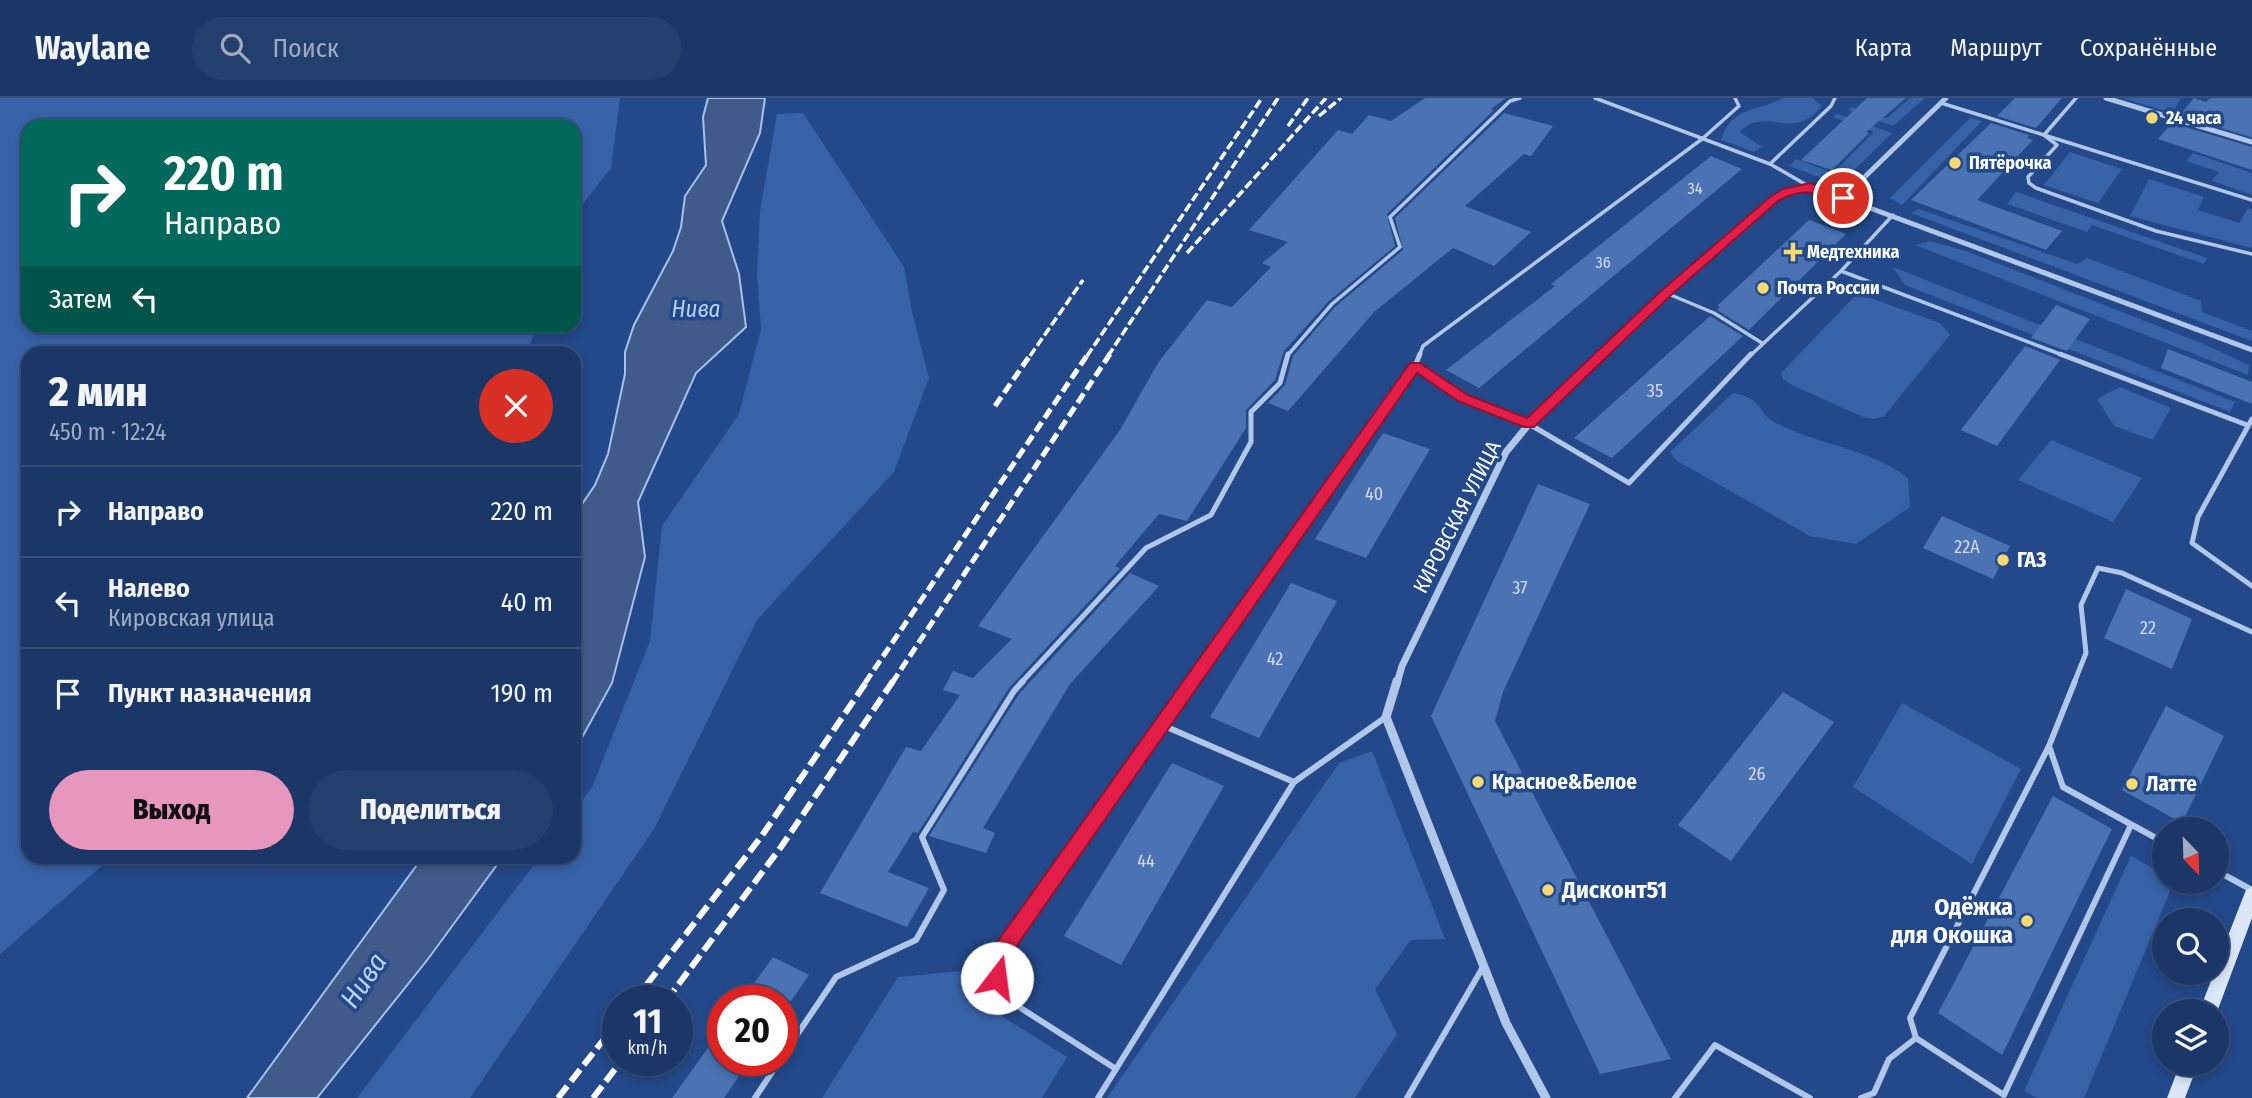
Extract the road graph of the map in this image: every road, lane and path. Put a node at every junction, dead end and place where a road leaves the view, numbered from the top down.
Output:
1 (1520, 98) edge
2 (1595, 98) edge
3 (1735, 98) edge
4 (1835, 98) edge
5 (2076, 98) edge
6 (2106, 98) edge
7 (1943, 100) edge
8 (2044, 135) junction
9 (1702, 139) junction
10 (2252, 142) edge
11 (1770, 164) junction
12 (1810, 187) junction
13 (1843, 198) junction
14 (2252, 200) edge
15 (1893, 215) junction
16 (2252, 254) edge
17 (1841, 271) junction
18 (1666, 293) junction
19 (1762, 343) junction
20 (2252, 350) edge
21 (1415, 366) junction
22 (2252, 419) edge
23 (1529, 424) junction
24 (2247, 425) junction
25 (2252, 586) edge
26 (2252, 632) edge
27 (1386, 717) junction
28 (1161, 724) junction
29 (2049, 746) junction
30 (1294, 782) junction
31 (2131, 825) junction
32 (2152, 836) edge
33 (2230, 879) edge
34 (2252, 892) edge
35 (1485, 964) junction
36 (2213, 999) edge
37 (798, 1034) edge
38 (1916, 1038) junction
39 (1116, 1069) junction
40 (770, 1076) edge
41 (2184, 1076) edge
42 (755, 1098) edge
43 (1098, 1098) edge
44 (1407, 1098) edge
45 (1546, 1098) edge
46 (1675, 1098) edge
47 (1810, 1098) edge
48 (1861, 1098) edge
49 (2176, 1098) edge

1 - 37 lane
2 - 9 lane
3 - 9 lane
4 - 11 lane
5 - 8 lane
6 - 10 street
7 - 8 lane
7 - 13 street
8 - 14 lane
8 - 16 lane
9 - 11 lane
9 - 21 lane
11 - 12 lane
12 - 13 street
12 - 18 street, КИРОВСКАЯ УЛИЦА
13 - 15 street
15 - 17 lane
15 - 20 street
17 - 19 lane
17 - 24 lane
18 - 19 lane
18 - 23 street, КИРОВСКАЯ УЛИЦА
19 - 23 lane
21 - 23 lane
21 - 28 lane
22 - 24 lane
23 - 27 street, КИРОВСКАЯ УЛИЦА
24 - 25 lane
26 - 29 lane
27 - 30 lane
27 - 35 street
28 - 30 lane
28 - 39 lane
29 - 31 lane
29 - 38 lane
30 - 39 lane
31 - 32 lane
31 - 38 lane
33 - 34 lane
34 - 36 main road
35 - 44 lane
35 - 45 street
38 - 48 lane
39 - 43 lane
40 - 42 lane
41 - 49 main road
46 - 47 lane

